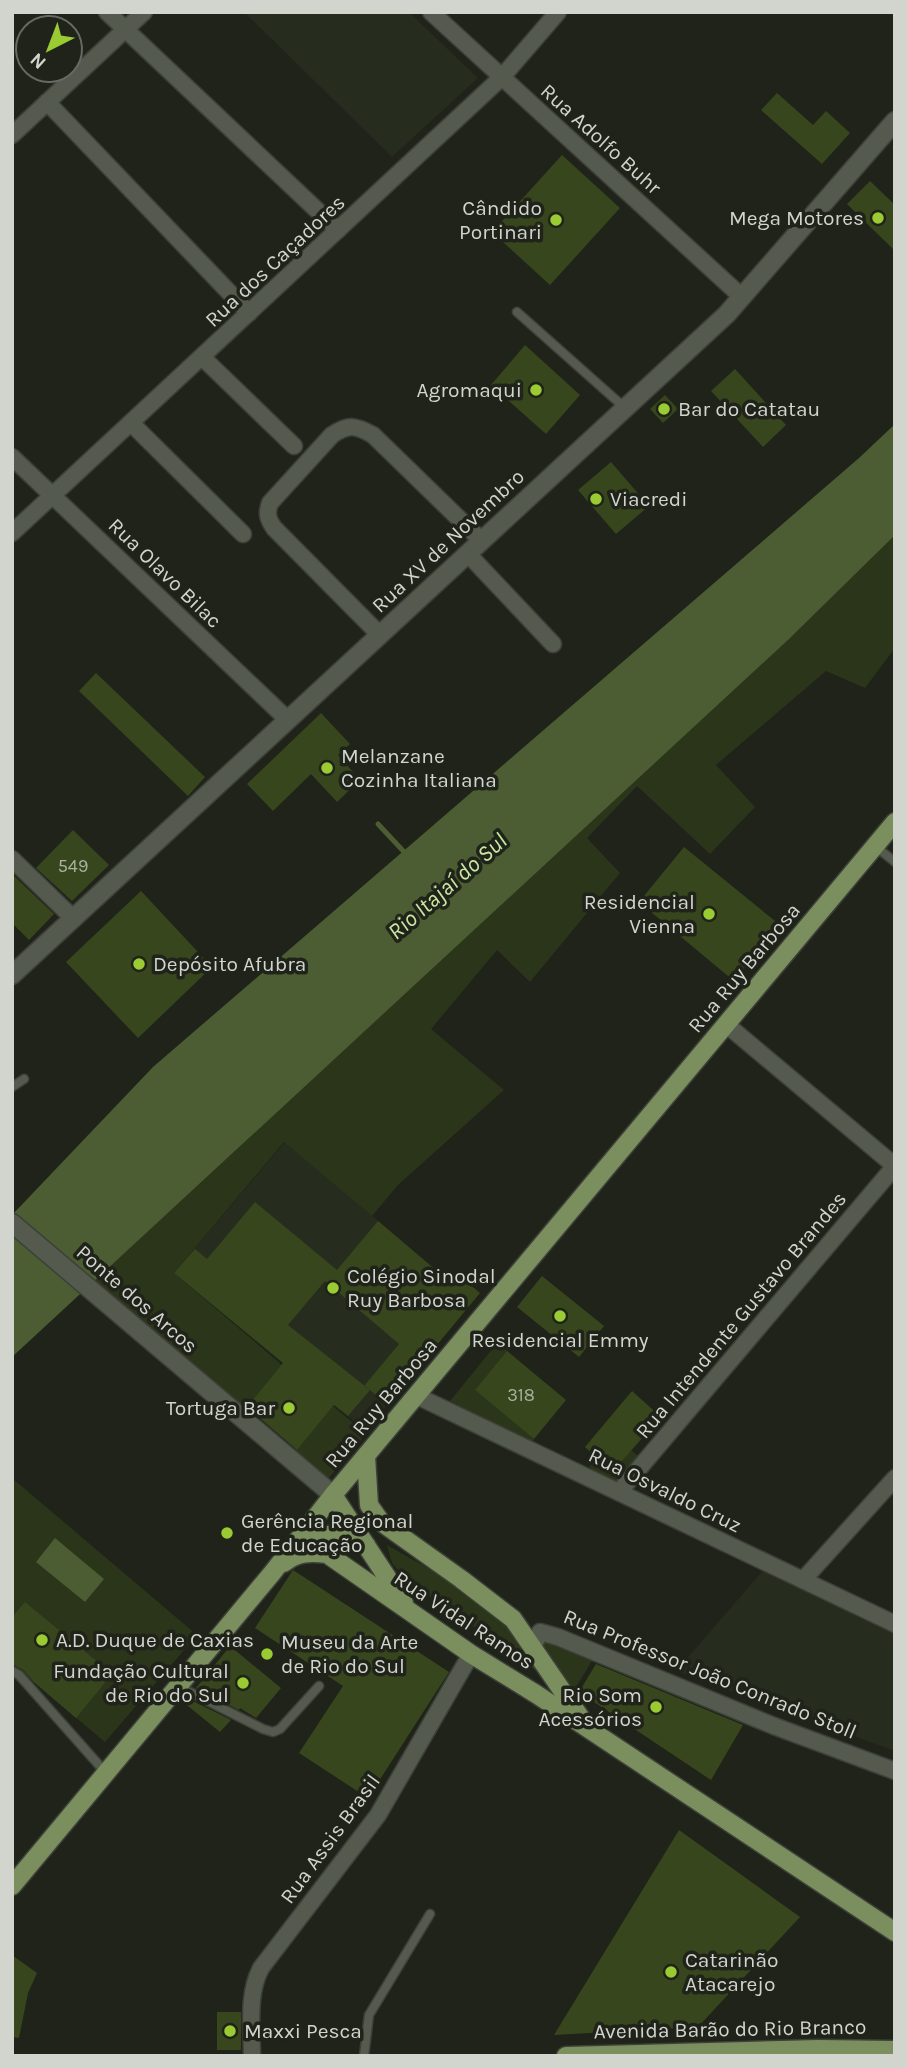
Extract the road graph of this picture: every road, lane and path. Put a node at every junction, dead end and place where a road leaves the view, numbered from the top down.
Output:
1 (107, 12) edge
2 (144, 12) edge
3 (431, 12) edge
4 (558, 12) edge
5 (126, 29) junction
6 (502, 78) junction
7 (47, 102) junction
8 (895, 121) edge
9 (12, 135) edge
10 (338, 230) junction
11 (742, 297) junction
12 (517, 312) dead end
13 (249, 313) junction
14 (202, 357) junction
15 (625, 408) junction
16 (131, 423) junction
17 (294, 446) dead end
18 (12, 457) edge
19 (52, 496) junction
20 (12, 533) edge
21 (243, 534) dead end
22 (482, 541) junction
23 (468, 554) junction
24 (380, 635) junction
25 (553, 643) dead end
26 (288, 720) junction
27 (895, 822) edge
28 (875, 846) junction
29 (12, 859) edge
30 (895, 862) edge
31 (74, 919) junction
32 (12, 975) edge
33 (727, 1025) junction
34 (24, 1079) dead end
35 (12, 1087) edge
36 (895, 1166) edge
37 (12, 1223) edge
38 (417, 1396) junction
39 (366, 1456) junction
40 (895, 1478) edge
41 (619, 1492) junction
42 (333, 1495) junction
43 (366, 1545) junction
44 (292, 1556) junction
45 (273, 1572) junction
46 (803, 1580) junction
47 (411, 1614) junction
48 (895, 1623) edge
49 (533, 1647) junction
50 (471, 1654) junction
51 (12, 1671) edge
52 (178, 1686) junction
53 (319, 1686) dead end
54 (592, 1733) junction
55 (895, 1771) edge
56 (106, 1773) junction
57 (12, 1886) edge
58 (430, 1914) dead end
59 (895, 1932) edge
60 (895, 2050) edge
61 (252, 2056) edge
62 (364, 2056) edge
63 (566, 2056) edge

1 - 5 street
2 - 5 street
3 - 6 street, Rua Adolfo Buhr
4 - 6 street, Rua dos Caçadores
5 - 7 street
5 - 10 street
6 - 10 street, Rua dos Caçadores
6 - 11 street, Rua Adolfo Buhr
7 - 9 street
7 - 13 street
8 - 11 main road, Rua XV de Novembro
10 - 13 street, Rua dos Caçadores
11 - 15 main road, Rua XV de Novembro
12 - 15 lane
13 - 14 street, Rua dos Caçadores
14 - 16 street, Rua dos Caçadores
14 - 17 street
15 - 22 main road, Rua XV de Novembro
16 - 19 street, Rua dos Caçadores
16 - 21 street
18 - 19 street, Rua Olavo Bilac
19 - 20 street, Rua dos Caçadores
19 - 26 street, Rua Olavo Bilac
22 - 23 main road, Rua XV de Novembro
22 - 24 street
23 - 24 main road, Rua XV de Novembro
23 - 25 street
24 - 26 main road, Rua XV de Novembro
26 - 31 main road, Rua XV de Novembro
27 - 28 main road, Rua Ruy Barbosa
28 - 30 lane
28 - 33 main road, Rua Ruy Barbosa
29 - 31 street
31 - 32 main road, Rua XV de Novembro
33 - 36 street
33 - 38 main road, Rua Ruy Barbosa
34 - 35 lane
36 - 41 street, Rua Intendente Gustavo Brandes
37 - 42 main road, Ponte dos Arcos
38 - 39 main road, Rua Ruy Barbosa
38 - 41 street, Rua Osvaldo Cruz
39 - 42 main road, Rua Ruy Barbosa
39 - 49 main road
40 - 46 street
41 - 46 street, Rua Osvaldo Cruz
42 - 43 main road
42 - 45 main road, Rua Ruy Barbosa
43 - 44 main road
43 - 47 main road
44 - 45 main road
44 - 47 main road, Rua Vidal Ramos
45 - 52 main road, Rua Ruy Barbosa
46 - 48 street, Rua Osvaldo Cruz
47 - 50 main road, Rua Vidal Ramos
49 - 54 main road, Rua Vidal Ramos
49 - 55 street, Rua Professor João Conrado Stoll
50 - 54 main road, Rua Vidal Ramos
50 - 61 street, Rua Assis Brasil
51 - 56 lane
52 - 53 lane
52 - 56 main road, Rua Ruy Barbosa
54 - 59 main road, Rua Vidal Ramos
56 - 57 main road, Rua Ruy Barbosa
58 - 62 lane
60 - 63 main road, Avenida Barão do Rio Branco

